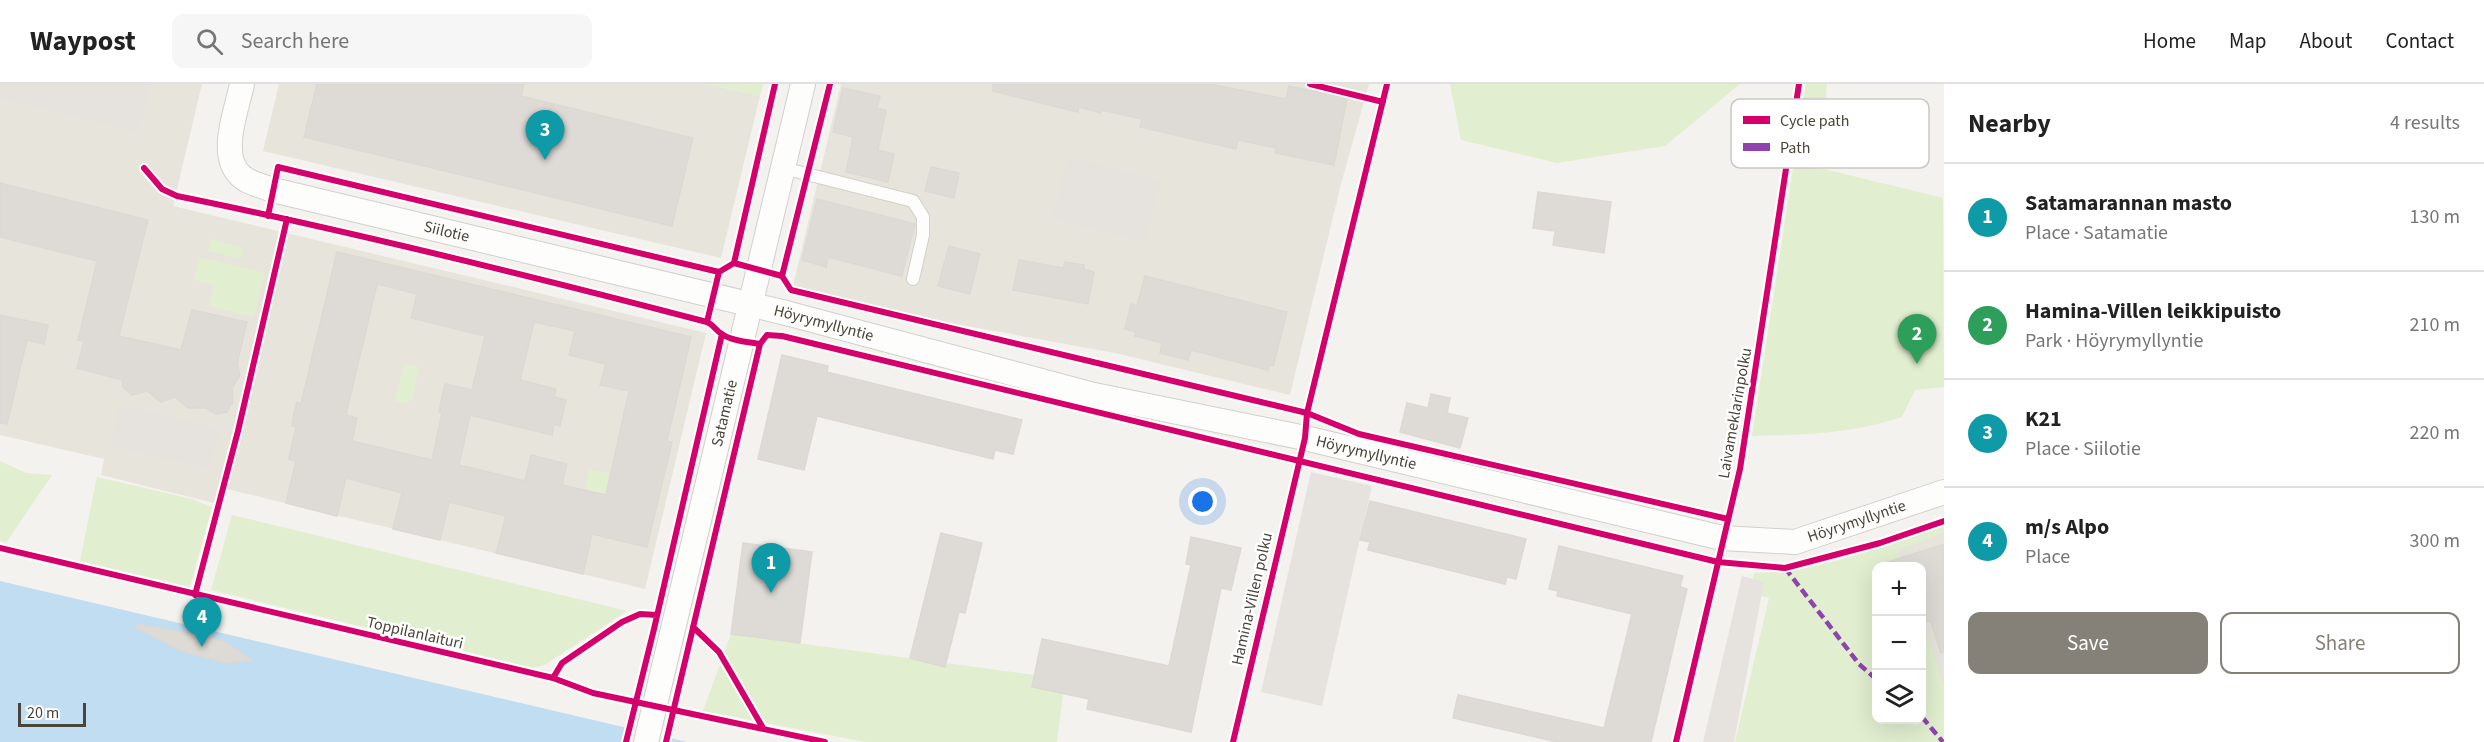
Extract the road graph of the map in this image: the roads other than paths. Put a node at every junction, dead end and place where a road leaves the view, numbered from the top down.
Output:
1 (242, 84) edge
2 (802, 84) edge
3 (783, 168) junction
4 (913, 279) dead end
5 (750, 304) junction
6 (1944, 492) edge
7 (646, 742) edge

1 - 5 street, Siilotie
2 - 3 street, Satamatie
3 - 4 lane
3 - 5 street, Satamatie
5 - 6 street, Höyrymyllyntie
5 - 7 street, Satamatie

